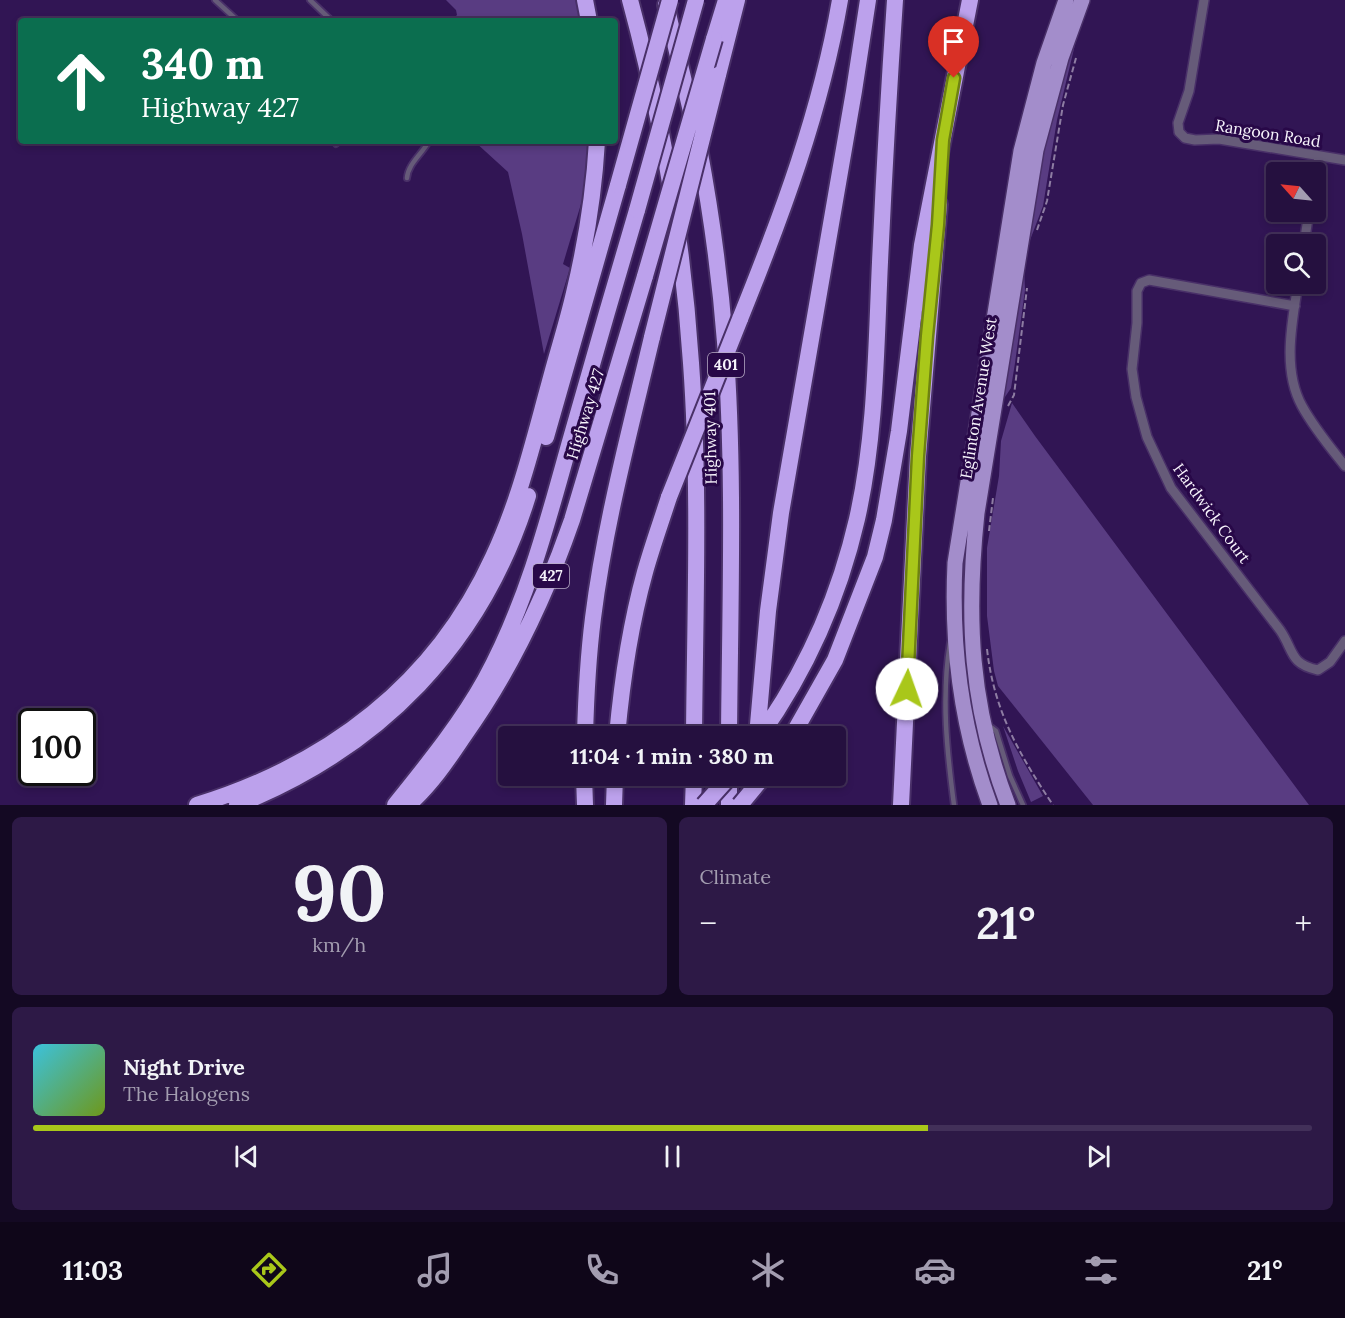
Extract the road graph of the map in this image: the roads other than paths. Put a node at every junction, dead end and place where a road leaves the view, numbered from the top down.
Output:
1 (215, 0) edge
2 (310, 0) edge
3 (585, 0) edge
4 (630, 0) edge
5 (664, 0) edge
6 (670, 0) edge
7 (696, 0) edge
8 (726, 0) edge
9 (737, 0) edge
10 (840, 0) edge
11 (868, 0) edge
12 (895, 0) edge
13 (970, 0) edge
14 (1066, 0) edge
15 (1082, 0) edge
16 (1204, 0) edge
17 (235, 18) edge
18 (329, 18) edge
19 (588, 18) edge
20 (943, 140) junction
21 (428, 144) edge
22 (597, 144) edge
23 (1319, 157) junction
24 (1345, 160) edge
25 (1318, 162) edge
26 (407, 178) dead end
27 (1297, 294) edge
28 (1295, 306) junction
29 (1345, 466) edge
30 (953, 620) junction
31 (1345, 641) edge
32 (981, 719) junction
33 (585, 726) edge
34 (618, 726) edge
35 (694, 726) edge
36 (729, 726) edge
37 (759, 726) edge
38 (765, 726) edge
39 (798, 726) edge
40 (584, 786) edge
41 (615, 786) edge
42 (694, 786) edge
43 (720, 786) edge
44 (729, 786) edge
45 (752, 786) edge
46 (756, 786) edge
47 (197, 805) edge
48 (237, 805) edge
49 (395, 805) edge
50 (408, 805) edge
51 (585, 805) edge
52 (614, 805) edge
53 (693, 805) edge
54 (704, 805) edge
55 (729, 805) edge
56 (740, 805) edge
57 (751, 805) edge
58 (901, 805) edge
59 (954, 805) edge
60 (990, 805) edge
61 (1008, 805) edge
62 (1023, 805) edge

1 - 17 lane
2 - 18 lane
3 - 19 highway
4 - 35 highway, Highway 401 / 401
5 - 36 highway, Highway 401 / 401
6 - 48 highway, bridge
7 - 49 highway, bridge
8 - 50 highway, Highway 427 / 427, bridge
9 - 33 highway, bridge
10 - 34 highway, bridge
11 - 37 highway
12 - 38 highway
13 - 20 highway
14 - 30 main road, Eglinton Avenue West
15 - 32 main road, Eglinton Avenue West
16 - 23 street, Rangoon Road
20 - 39 highway
20 - 58 highway
21 - 26 lane
22 - 47 highway
23 - 24 street, Rangoon Road
23 - 25 street
27 - 28 street
28 - 29 street
28 - 31 street, Hardwick Court
30 - 59 lane
30 - 60 main road, Eglinton Avenue West
32 - 61 main road, Eglinton Avenue West
32 - 62 lane
40 - 51 highway
41 - 52 highway
42 - 53 highway
43 - 54 highway, bridge
44 - 55 highway
45 - 57 highway
46 - 56 highway, bridge

